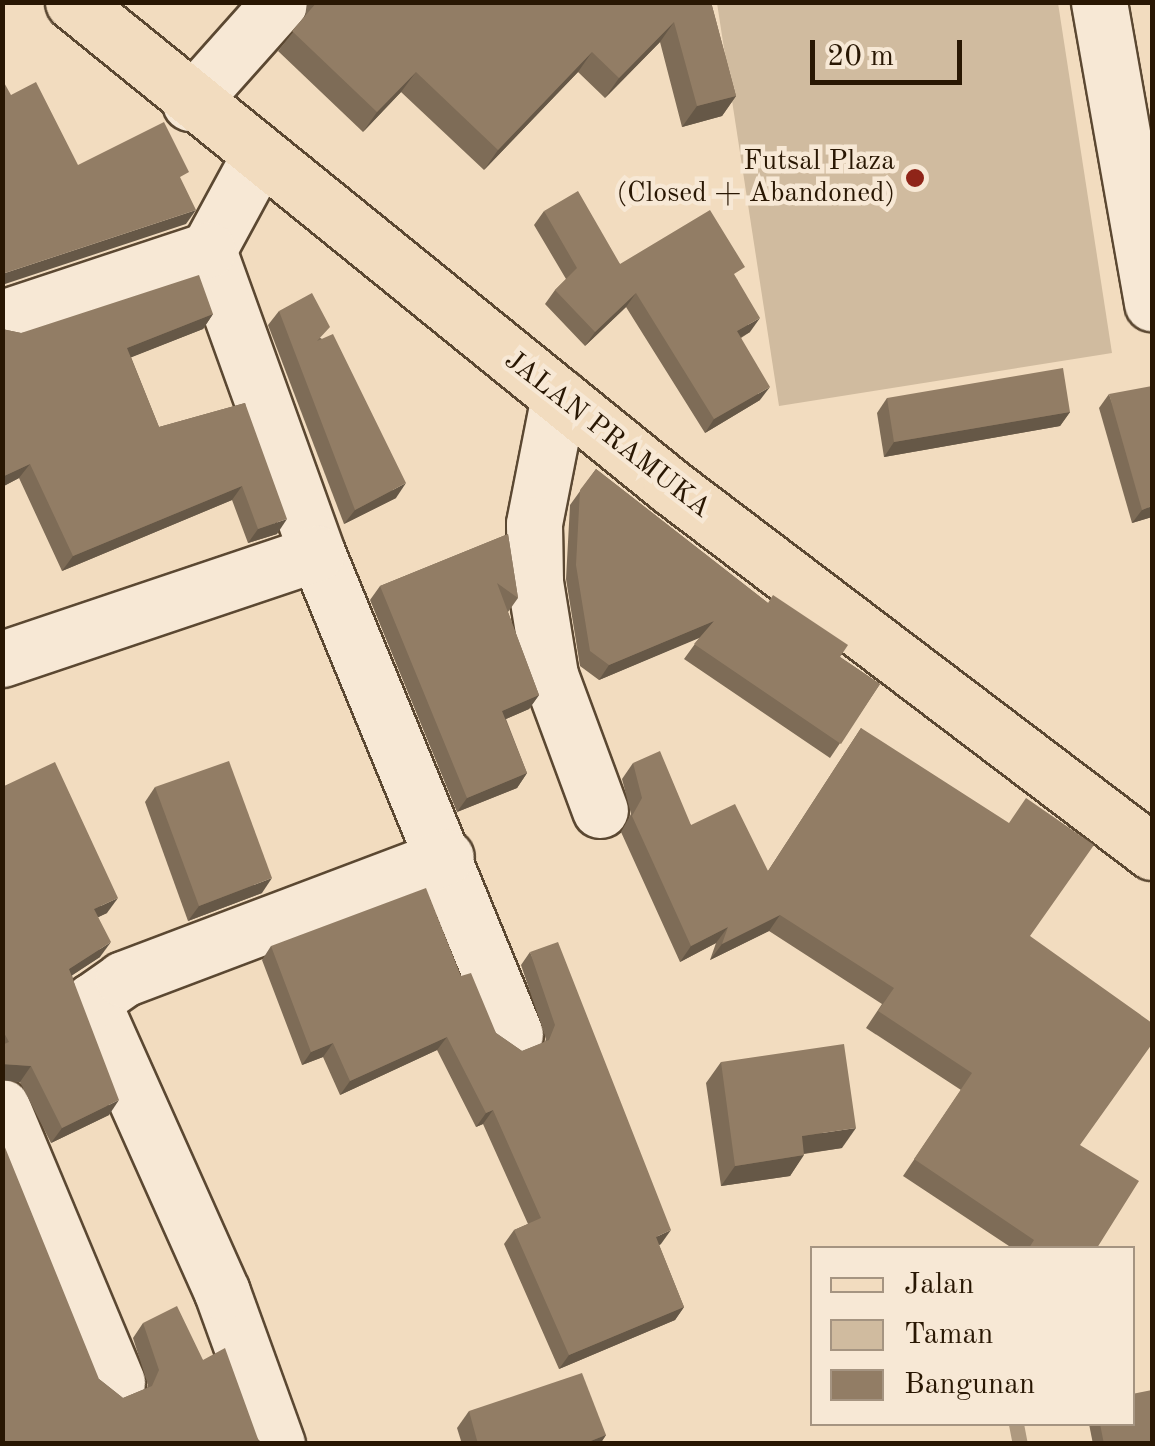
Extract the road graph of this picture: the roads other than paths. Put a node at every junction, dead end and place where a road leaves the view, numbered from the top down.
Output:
1 (73, 2) edge
2 (280, 2) edge
3 (1099, 2) edge
4 (190, 103) junction
5 (258, 158) junction
6 (208, 250) junction
7 (1152, 303) edge
8 (2, 318) edge
9 (559, 396) junction
10 (317, 553) junction
11 (2, 659) edge
12 (600, 810) dead end
13 (1152, 852) edge
14 (446, 857) junction
15 (515, 1034) dead end
16 (2, 1106) edge
17 (117, 1382) dead end
18 (277, 1444) edge

1 - 4 main road, JALAN PRAMUKA
2 - 4 street
3 - 7 street
4 - 5 main road, JALAN PRAMUKA
5 - 6 street
5 - 9 main road, JALAN PRAMUKA
6 - 8 street
6 - 10 street
9 - 12 street
9 - 13 main road, JALAN PRAMUKA
10 - 11 street
10 - 14 street
14 - 15 street
14 - 18 street
16 - 17 street

